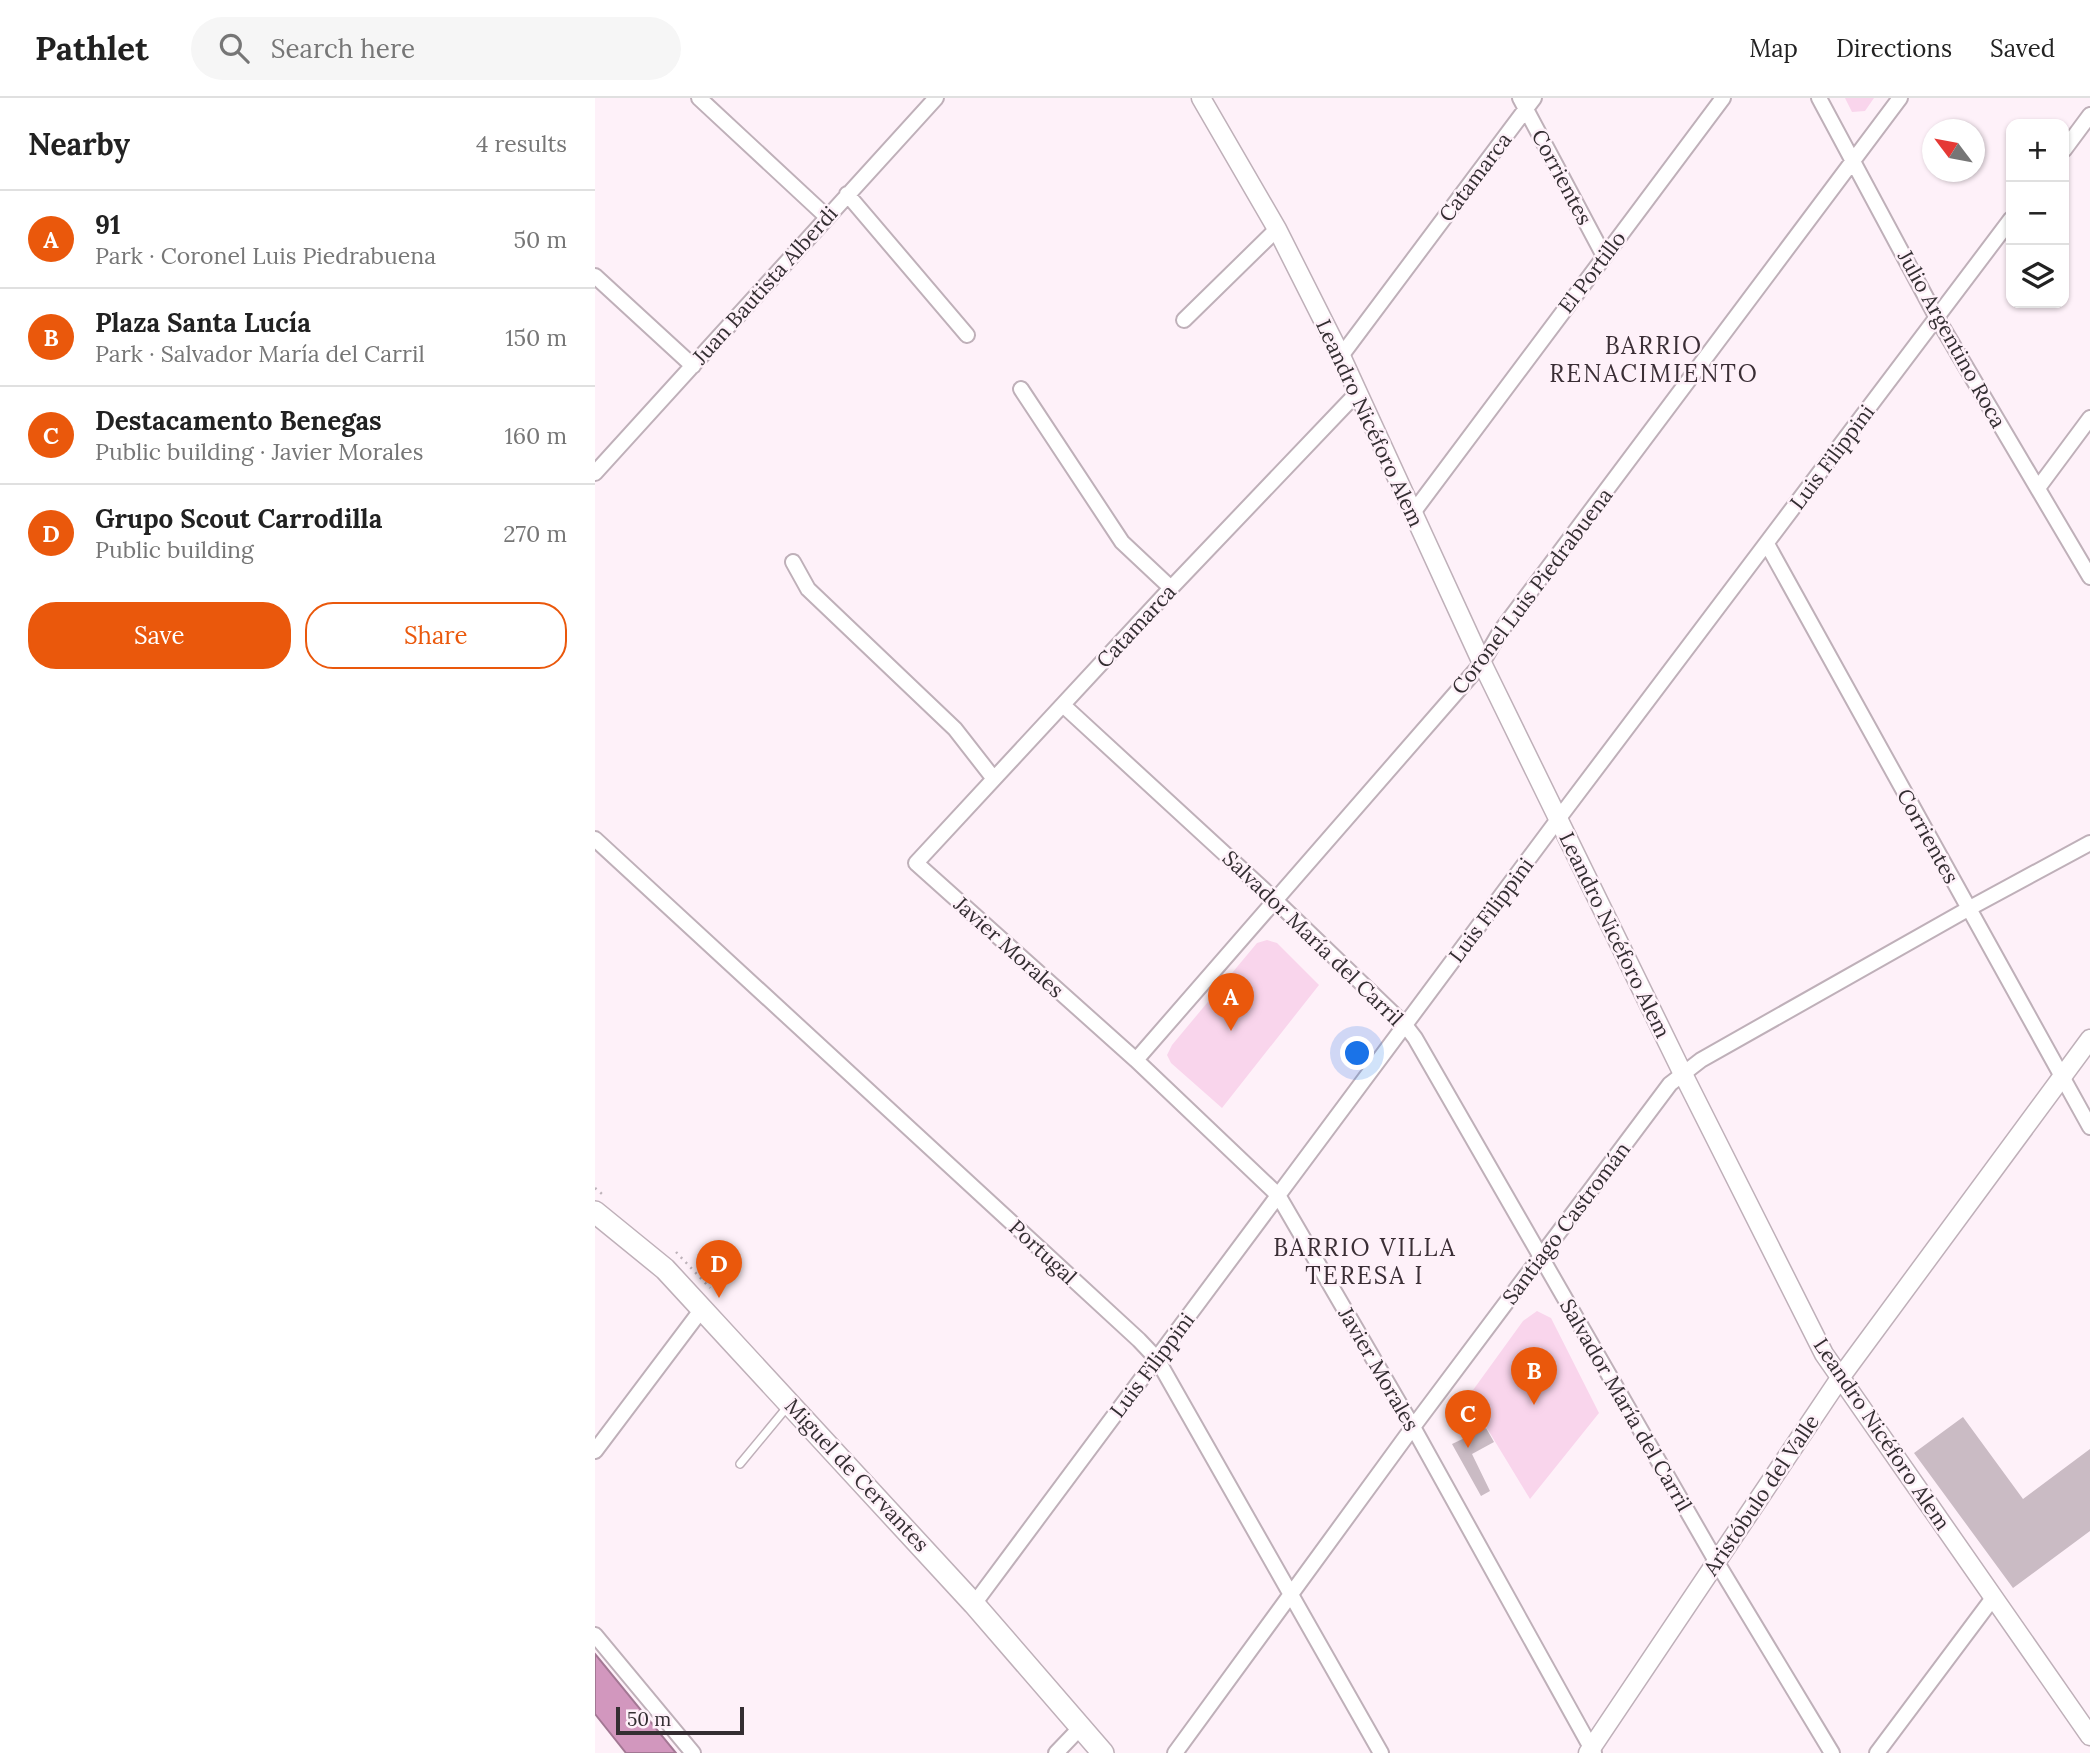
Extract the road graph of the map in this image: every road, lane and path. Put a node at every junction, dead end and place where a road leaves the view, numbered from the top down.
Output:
1 (699, 98) edge
2 (1201, 98) edge
3 (1723, 98) edge
4 (1819, 98) edge
5 (1900, 98) edge
6 (932, 99) edge
7 (1526, 102) edge
8 (2089, 119) edge
9 (2069, 144) edge
10 (1853, 160) junction
11 (848, 194) junction
12 (827, 217) junction
13 (2006, 226) edge
14 (1277, 229) junction
15 (1604, 256) junction
16 (595, 276) edge
17 (1937, 318) junction
18 (1184, 320) dead end
19 (967, 335) dead end
20 (1341, 356) junction
21 (692, 366) junction
22 (1021, 389) dead end
23 (1357, 392) junction
24 (2090, 418) edge
25 (595, 473) edge
26 (2038, 488) junction
27 (1412, 514) junction
28 (1767, 544) junction
29 (793, 562) dead end
30 (2090, 577) edge
31 (1171, 588) junction
32 (1482, 663) junction
33 (1063, 705) junction
34 (994, 779) junction
35 (1559, 818) junction
36 (595, 839) edge
37 (2090, 843) edge
38 (916, 863) joint
39 (1275, 900) junction
40 (1968, 909) junction
41 (1405, 1025) junction
42 (2090, 1039) edge
43 (1136, 1060) junction
44 (1682, 1072) junction
45 (2062, 1077) junction
46 (2090, 1127) edge
47 (1279, 1195) junction
48 (595, 1212) edge
49 (1541, 1256) junction
50 (702, 1308) junction
51 (1157, 1359) junction
52 (1840, 1378) junction
53 (790, 1403) junction
54 (1413, 1427) junction
55 (595, 1451) edge
56 (740, 1464) dead end
57 (1716, 1561) junction
58 (1290, 1592) junction
59 (1993, 1598) junction
60 (974, 1604) junction
61 (595, 1635) edge
62 (1080, 1728) junction
63 (2090, 1736) edge
64 (1591, 1751) edge
65 (693, 1753) edge
66 (1056, 1753) edge
67 (1103, 1753) edge
68 (1175, 1753) edge
69 (1381, 1753) edge
70 (1832, 1753) edge
71 (1877, 1753) edge

1 - 12 street
2 - 14 street, Leandro Nicéforo Alem
3 - 15 street, El Portillo
4 - 10 street, Julio Argentino Roca
5 - 10 street, Coronel Luis Piedrabuena
6 - 11 street, Juan Bautista Alberdi
7 - 15 street, Corrientes
7 - 20 street, Catamarca
8 - 9 street
10 - 17 street, Julio Argentino Roca
10 - 32 street, Coronel Luis Piedrabuena
11 - 12 street, Juan Bautista Alberdi
11 - 19 street
12 - 21 street, Juan Bautista Alberdi
13 - 17 street, Luis Filippini
14 - 18 street
14 - 20 street, Leandro Nicéforo Alem
15 - 27 street, El Portillo
16 - 21 street
17 - 26 street, Julio Argentino Roca
17 - 28 street, Luis Filippini
20 - 23 street, Leandro Nicéforo Alem
21 - 25 street, Juan Bautista Alberdi
22 - 31 street
23 - 27 street, Leandro Nicéforo Alem
23 - 31 street, Catamarca
24 - 26 street
26 - 30 street, Julio Argentino Roca
27 - 32 street, Leandro Nicéforo Alem
28 - 35 street, Luis Filippini
28 - 40 street, Corrientes
29 - 34 street
31 - 33 street, Catamarca
32 - 35 street, Leandro Nicéforo Alem
32 - 39 street, Coronel Luis Piedrabuena
33 - 34 street, Catamarca
33 - 39 street, Salvador María del Carril
34 - 38 street, Catamarca
35 - 41 street, Luis Filippini
35 - 44 street, Leandro Nicéforo Alem
36 - 51 street, Portugal
37 - 40 street, Santiago Castromán
38 - 43 street, Javier Morales
39 - 41 street, Salvador María del Carril
39 - 43 street, Coronel Luis Piedrabuena
40 - 44 street, Santiago Castromán
40 - 45 street, Corrientes
41 - 47 street, Luis Filippini
41 - 49 street, Salvador María del Carril
42 - 45 street, Aristóbulo del Valle
43 - 47 street, Javier Morales
44 - 49 street, Santiago Castromán
44 - 52 street, Leandro Nicéforo Alem
45 - 46 street, Corrientes
45 - 52 street, Aristóbulo del Valle
47 - 51 street, Luis Filippini
47 - 54 street, Javier Morales
48 - 50 main road, Miguel de Cervantes
49 - 54 street, Santiago Castromán
49 - 57 street, Salvador María del Carril
50 - 53 main road, Miguel de Cervantes
50 - 55 street
51 - 58 street, Portugal
51 - 60 street, Luis Filippini
52 - 57 street, Aristóbulo del Valle
52 - 59 street, Leandro Nicéforo Alem
53 - 56 lane
53 - 60 main road, Miguel de Cervantes
54 - 58 street, Santiago Castromán
54 - 64 street, Javier Morales
57 - 64 street, Aristóbulo del Valle
57 - 70 street, Salvador María del Carril
58 - 68 street, Santiago Castromán
58 - 69 street, Portugal
59 - 63 street, Leandro Nicéforo Alem
59 - 71 street
60 - 62 main road, Miguel de Cervantes
61 - 65 street
62 - 66 street
62 - 67 main road, Miguel de Cervantes

